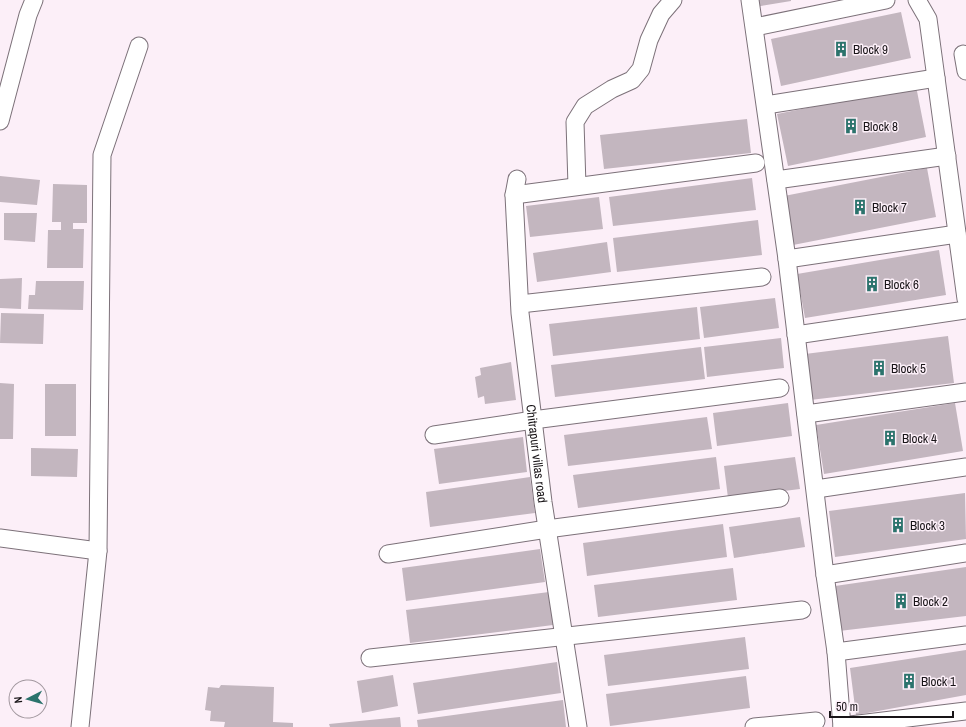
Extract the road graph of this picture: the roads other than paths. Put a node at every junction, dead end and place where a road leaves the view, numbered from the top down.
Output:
1 (34, 0) edge
2 (673, 0) edge
3 (750, 0) edge
4 (886, 0) edge
5 (917, 0) edge
6 (755, 27) junction
7 (139, 46) dead end
8 (936, 78) junction
9 (766, 105) junction
10 (0, 121) edge
11 (947, 156) junction
12 (756, 163) dead end
13 (776, 180) junction
14 (577, 186) junction
15 (957, 234) junction
16 (787, 259) junction
17 (762, 277) dead end
18 (966, 299) edge
19 (520, 304) junction
20 (966, 310) edge
21 (796, 334) junction
22 (780, 388) dead end
23 (966, 392) edge
24 (806, 414) junction
25 (533, 420) junction
26 (434, 435) dead end
27 (966, 467) edge
28 (816, 488) junction
29 (780, 498) dead end
30 (547, 529) junction
31 (0, 538) edge
32 (98, 551) junction
33 (388, 554) dead end
34 (966, 554) edge
35 (825, 575) junction
36 (802, 610) dead end
37 (966, 635) edge
38 (564, 636) junction
39 (836, 652) junction
40 (370, 658) dead end
41 (966, 711) edge
42 (816, 721) dead end
43 (80, 727) edge
44 (578, 727) edge
45 (754, 727) edge
46 (842, 727) edge

1 - 10 street
2 - 14 street
3 - 6 street
4 - 6 street
5 - 8 street
6 - 9 street
7 - 32 street
8 - 9 street
8 - 11 street
9 - 13 street
11 - 13 street
11 - 15 street
12 - 14 street
13 - 16 street
14 - 19 street, Chitrapuri villas road
15 - 16 street
15 - 18 street
16 - 21 street
17 - 19 street
19 - 25 street, Chitrapuri villas road
20 - 21 street
21 - 24 street
22 - 25 street
23 - 24 street
24 - 28 street
25 - 26 street
25 - 30 street, Chitrapuri villas road
27 - 28 street
28 - 35 street
29 - 30 street
30 - 33 street
30 - 38 street, Chitrapuri villas road
31 - 32 street
32 - 43 street
34 - 35 street
35 - 39 street
36 - 38 street
37 - 39 street
38 - 40 street
38 - 44 street, Chitrapuri villas road
39 - 46 street
41 - 46 street
42 - 45 street

